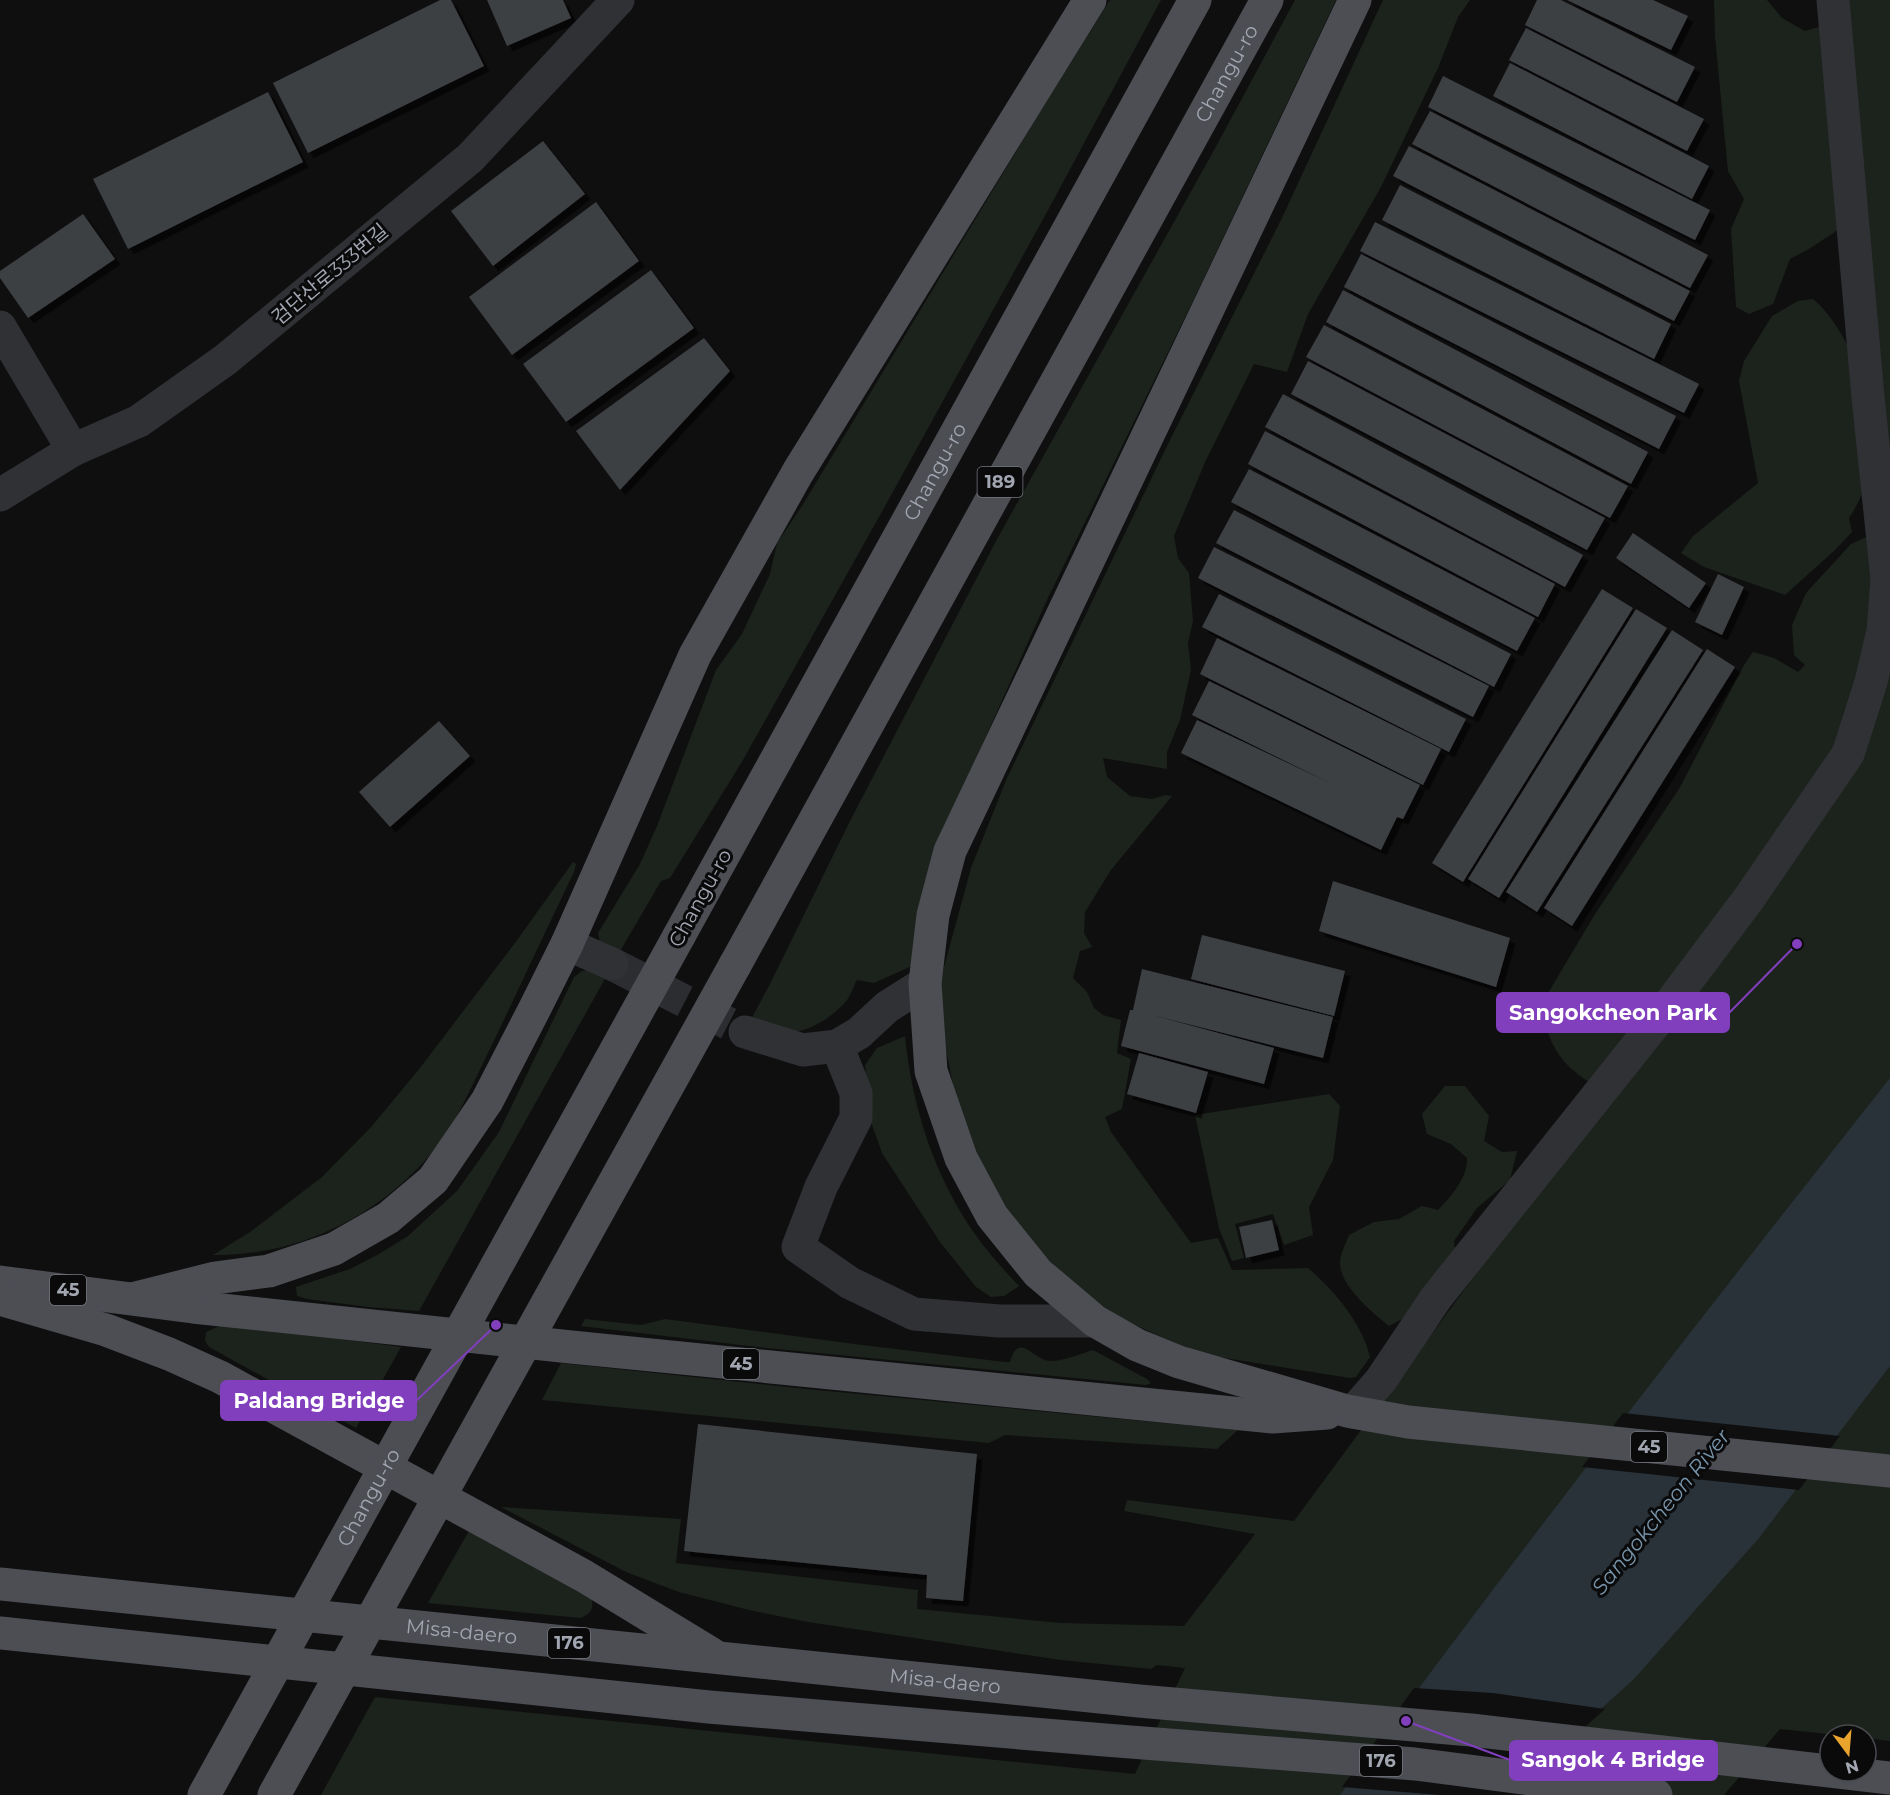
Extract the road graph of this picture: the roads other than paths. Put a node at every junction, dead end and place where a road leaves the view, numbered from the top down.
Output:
1 (618, 0) edge
2 (1090, 0) edge
3 (1195, 0) edge
4 (1267, 0) edge
5 (1355, 0) edge
6 (1833, 0) edge
7 (0, 327) edge
8 (73, 450) junction
9 (0, 495) edge
10 (567, 944) junction
11 (612, 964) tunnel mouth
12 (925, 983) junction
13 (745, 1032) tunnel mouth
14 (837, 1046) junction
15 (0, 1282) edge
16 (136, 1298) junction
17 (0, 1299) edge
18 (1095, 1321) junction
19 (1350, 1412) junction
20 (1890, 1471) edge
21 (439, 1497) junction
22 (0, 1584) edge
23 (0, 1633) edge
24 (722, 1659) junction
25 (1890, 1778) edge
26 (204, 1795) edge
27 (274, 1795) edge
28 (1656, 1795) edge

1 - 8 street, 검단산로333번길
2 - 10 main road
3 - 26 main road, Changu-ro, bridge
4 - 21 main road, Changu-ro / 189, bridge
5 - 12 main road
6 - 19 street
7 - 8 street
8 - 9 street, 검단산로333번길
10 - 11 street
10 - 16 main road
12 - 14 street
12 - 18 main road
13 - 14 street
14 - 18 street
15 - 16 main road, 45
16 - 19 main road, 45
17 - 21 main road
18 - 19 main road
19 - 20 main road, 45
21 - 24 main road
21 - 27 main road, Changu-ro, bridge
22 - 24 main road, Misa-daero / 176
23 - 28 main road, 176
24 - 25 main road, Misa-daero / 176

